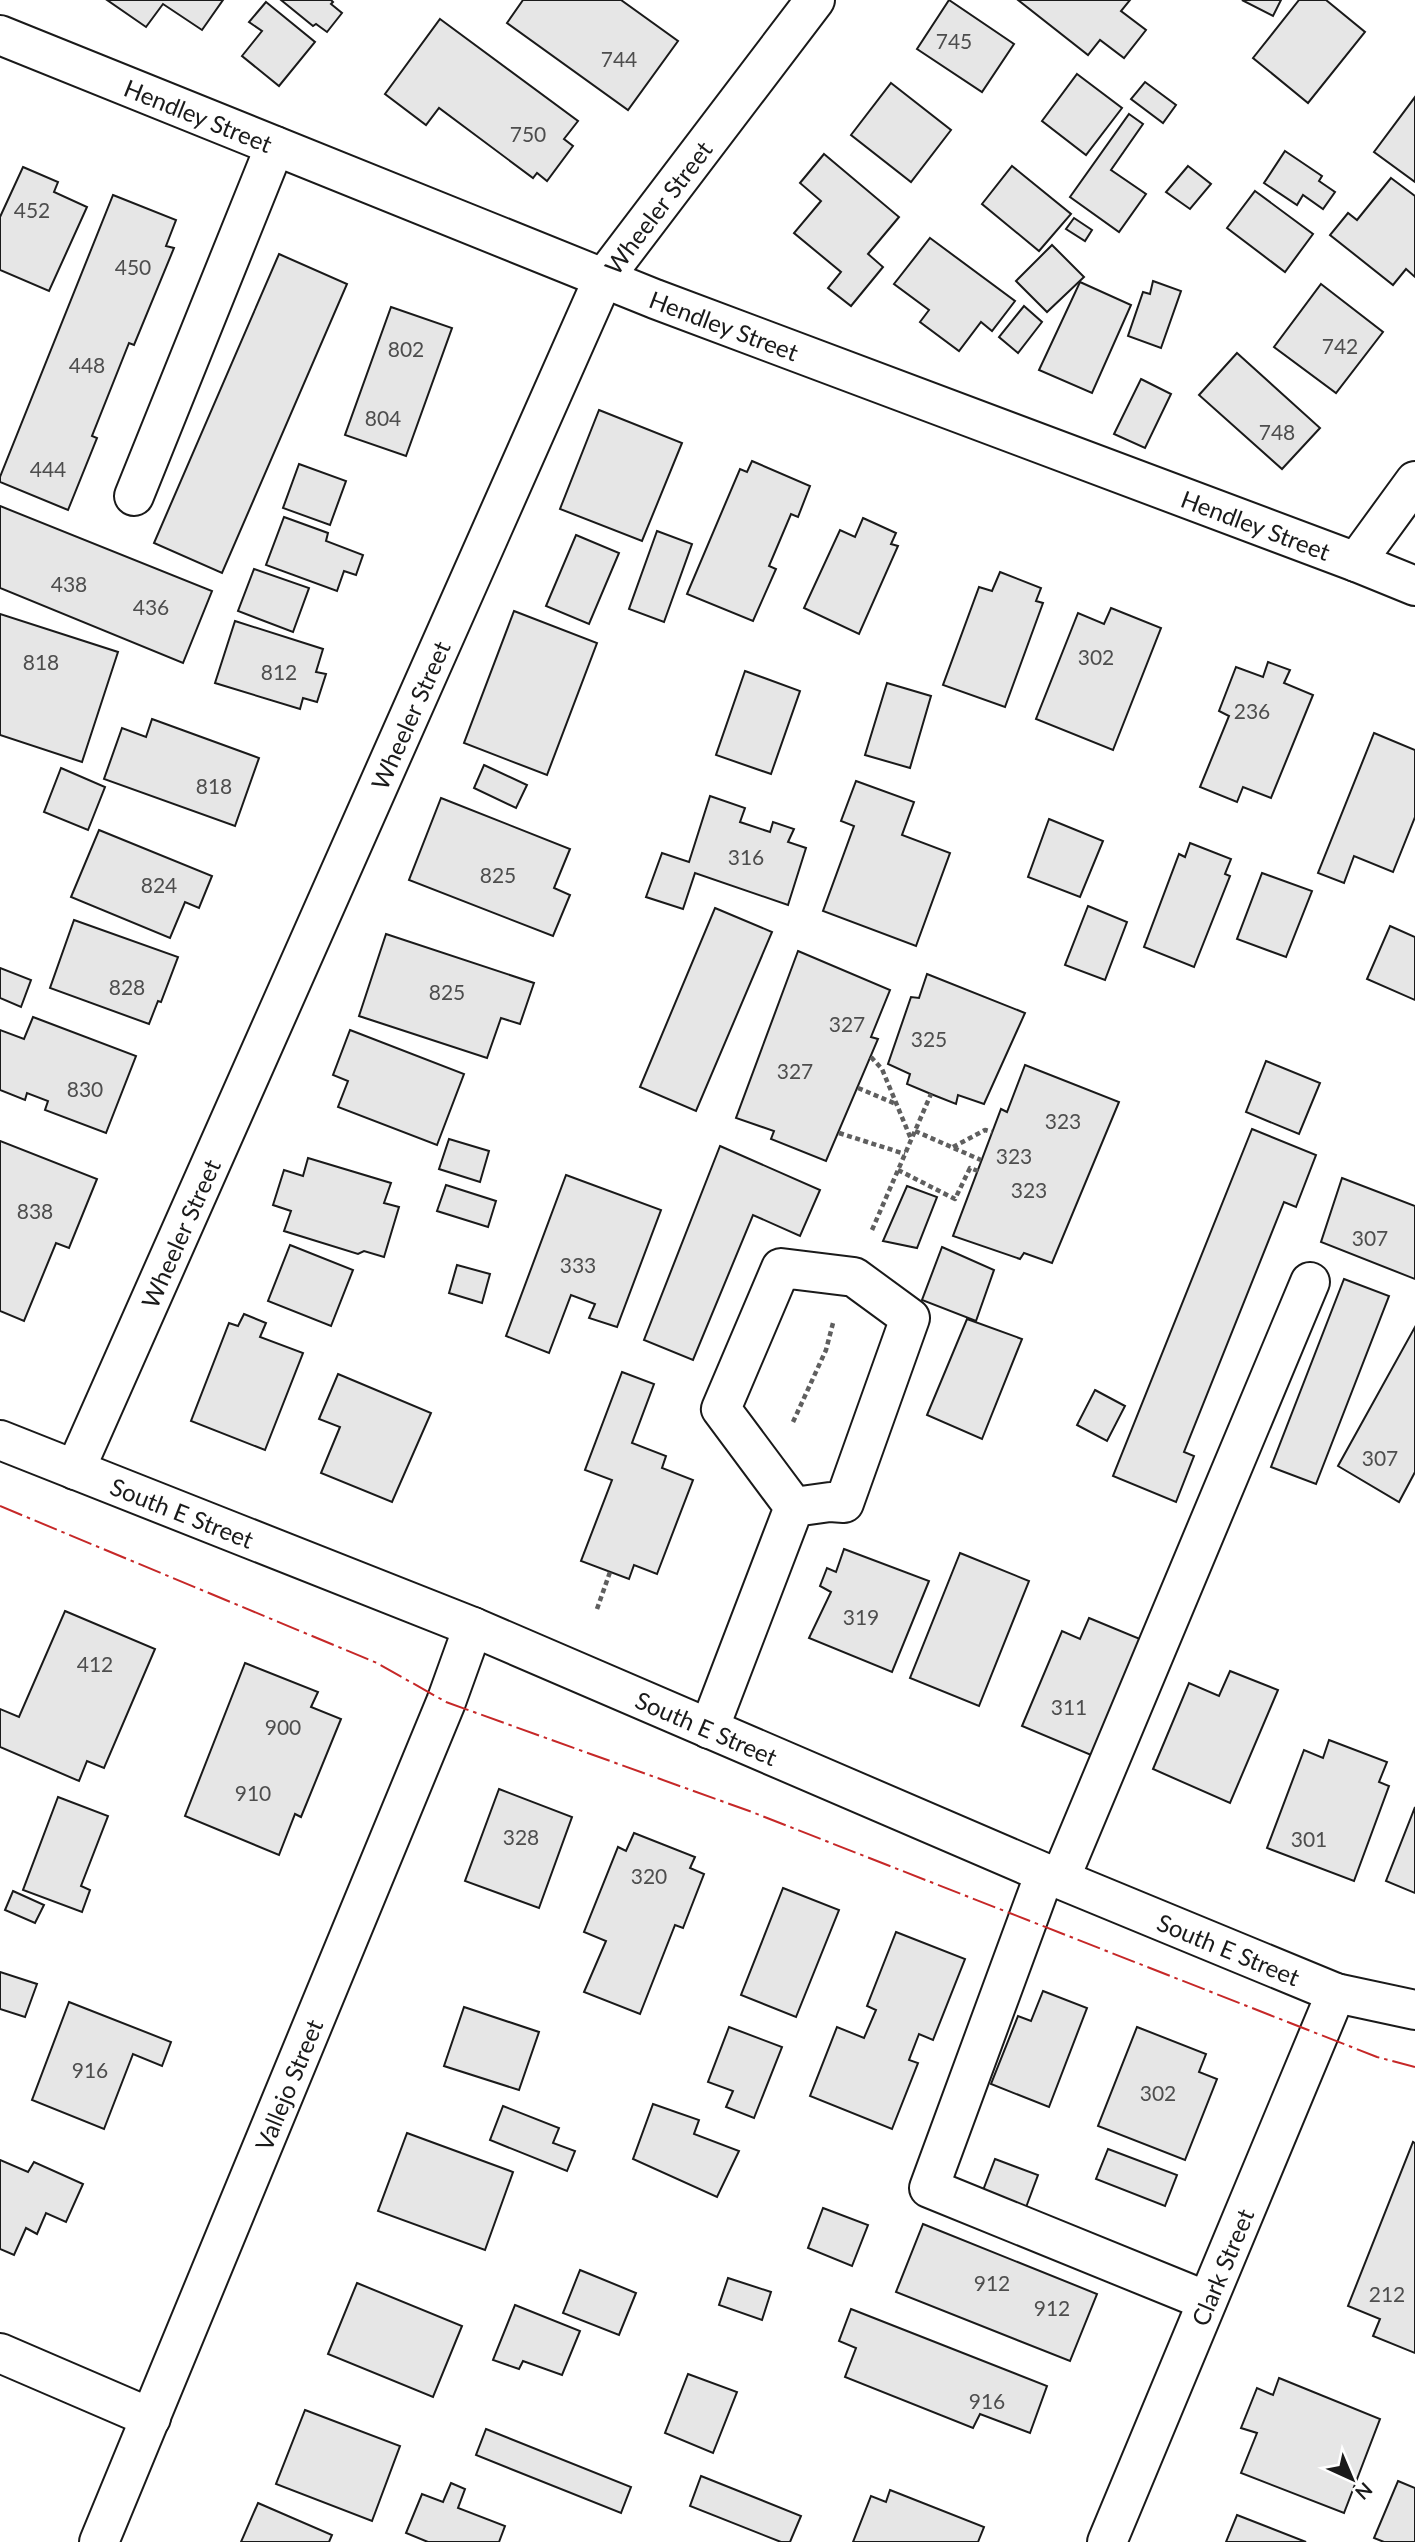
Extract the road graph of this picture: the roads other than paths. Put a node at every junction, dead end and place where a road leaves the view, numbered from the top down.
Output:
1 (815, 0) edge
2 (0, 35) edge
3 (275, 146) junction
4 (603, 279) junction
5 (1415, 481) edge
6 (134, 496) dead end
7 (1356, 562) junction
8 (1415, 586) edge
9 (1310, 1282) dead end
10 (0, 1440) edge
11 (75, 1470) junction
12 (794, 1507) junction
13 (473, 1627) junction
14 (709, 1729) junction
15 (1052, 1876) junction
16 (1336, 1993) junction
17 (1413, 2006) edge
18 (1207, 2301) junction
19 (0, 2353) edge
20 (151, 2418) junction
21 (99, 2542) edge
22 (1107, 2542) edge

1 - 4 street, Wheeler Street
2 - 3 street, Hendley Street
3 - 4 street, Hendley Street
3 - 6 street
4 - 7 street, Hendley Street
4 - 11 street, Wheeler Street
5 - 7 street
7 - 8 street, Hendley Street
9 - 15 street
10 - 11 street, South E Street
11 - 13 street, South E Street
12 - 12 street
12 - 14 street
13 - 14 street, South E Street
13 - 20 street, Vallejo Street
14 - 15 street, South E Street
15 - 16 street, South E Street
15 - 18 street
16 - 17 street, South E Street
16 - 18 street, Clark Street
18 - 22 street, Clark Street
19 - 20 street
20 - 21 street, Vallejo Street

